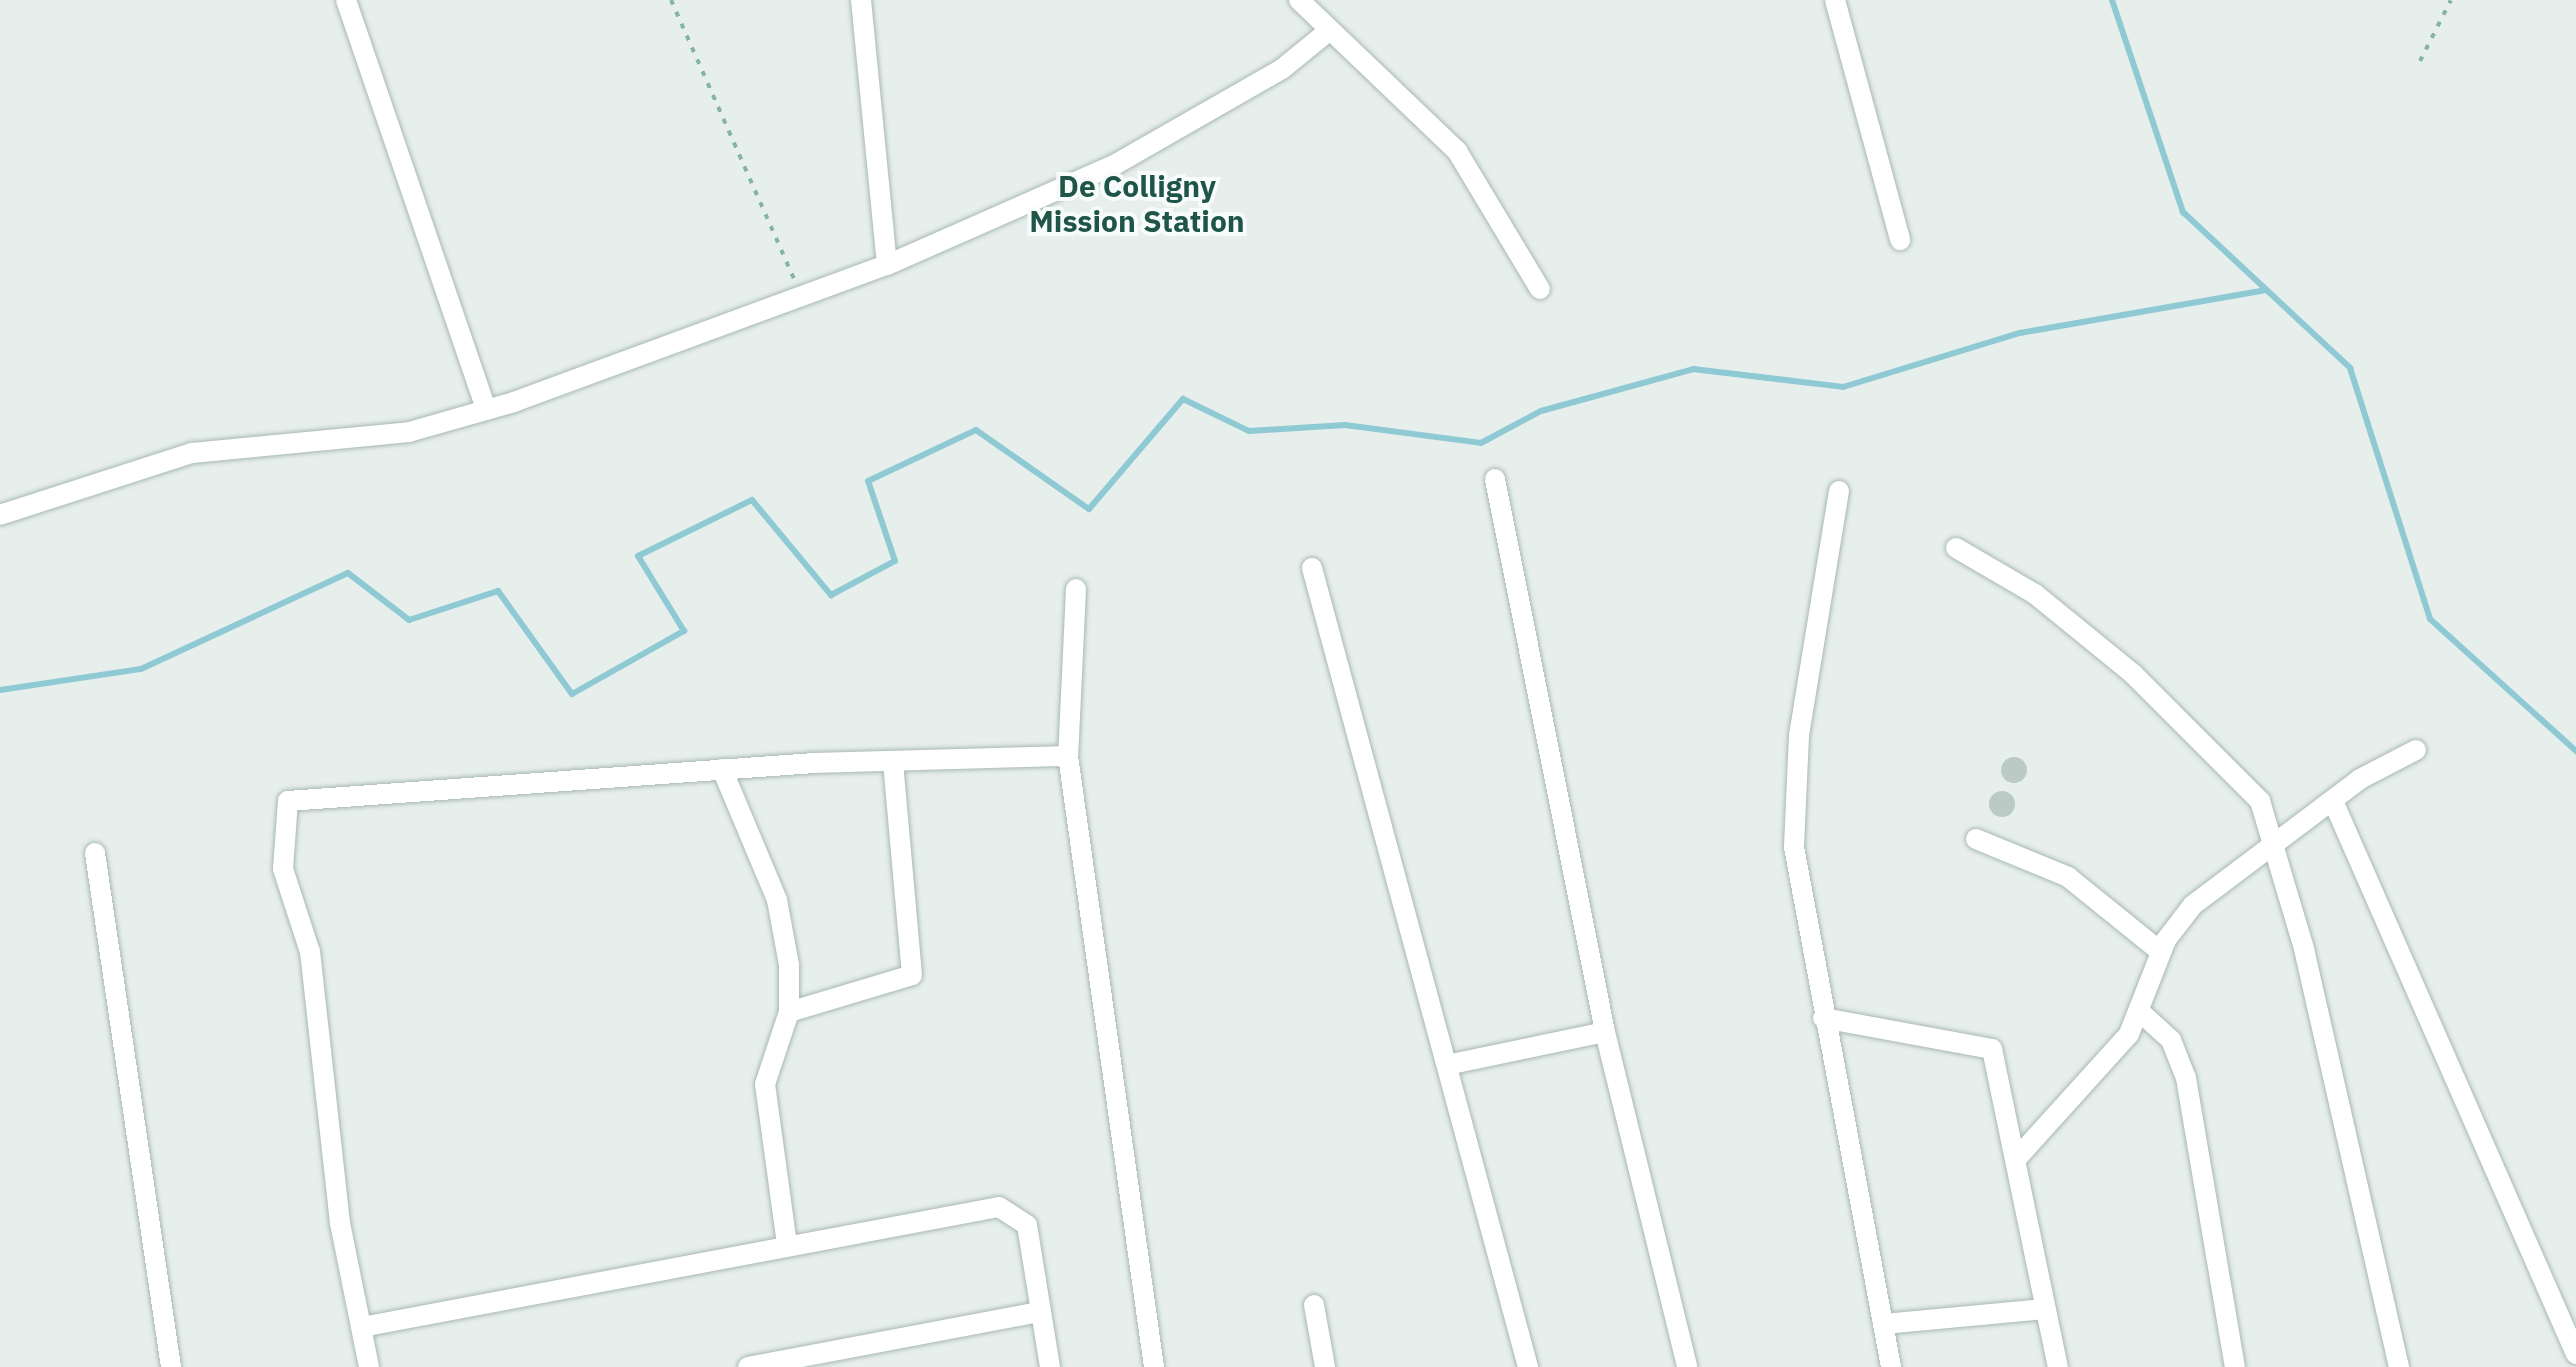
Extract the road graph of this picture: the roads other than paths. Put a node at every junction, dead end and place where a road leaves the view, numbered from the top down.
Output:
1 (346, 0) edge
2 (862, 0) edge
3 (1299, 0) edge
4 (1836, 0) edge
5 (1326, 33) junction
6 (1900, 240) dead end
7 (887, 264) junction
8 (1540, 289) dead end
9 (486, 410) junction
10 (1495, 479) dead end
11 (1839, 491) dead end
12 (0, 515) edge
13 (1956, 548) dead end
14 (1312, 568) dead end
15 (1076, 589) dead end
16 (2416, 750) dead end
17 (1068, 756) junction
18 (893, 762) junction
19 (722, 769) junction
20 (2333, 802) junction
21 (1976, 839) dead end
22 (2274, 846) junction
23 (94, 853) dead end
24 (2162, 952) junction
25 (2139, 1011) junction
26 (790, 1012) junction
27 (1823, 1018) junction
28 (1606, 1032) junction
29 (1447, 1065) junction
30 (2017, 1158) junction
31 (787, 1244) junction
32 (1314, 1304) dead end
33 (2046, 1309) junction
34 (1038, 1312) junction
35 (1883, 1324) junction
36 (362, 1327) junction
37 (2576, 1354) edge
38 (172, 1367) edge
39 (369, 1367) edge
40 (748, 1367) edge
41 (1050, 1367) edge
42 (1154, 1367) edge
43 (1325, 1367) edge
44 (1528, 1367) edge
45 (1687, 1367) edge
46 (1891, 1367) edge
47 (2058, 1367) edge
48 (2235, 1367) edge
49 (2398, 1367) edge

1 - 9 street
2 - 7 street
3 - 5 street
4 - 6 street
5 - 7 street
5 - 8 street
7 - 9 street
9 - 12 street
10 - 28 street
11 - 27 street
13 - 22 street
14 - 29 street
15 - 17 street
16 - 20 street
17 - 18 street
17 - 42 street
18 - 19 street
18 - 26 street
19 - 26 street
19 - 36 street
20 - 22 street
20 - 37 street
21 - 24 street
22 - 24 street
22 - 49 street
23 - 38 street
24 - 25 street
25 - 30 street
25 - 48 street
26 - 31 street
27 - 30 street
27 - 35 street
28 - 29 street
28 - 45 street
29 - 44 street
30 - 33 street
31 - 34 street
31 - 36 street
32 - 43 street
33 - 35 street
33 - 47 street
34 - 40 street
34 - 41 street
35 - 46 street
36 - 39 street

